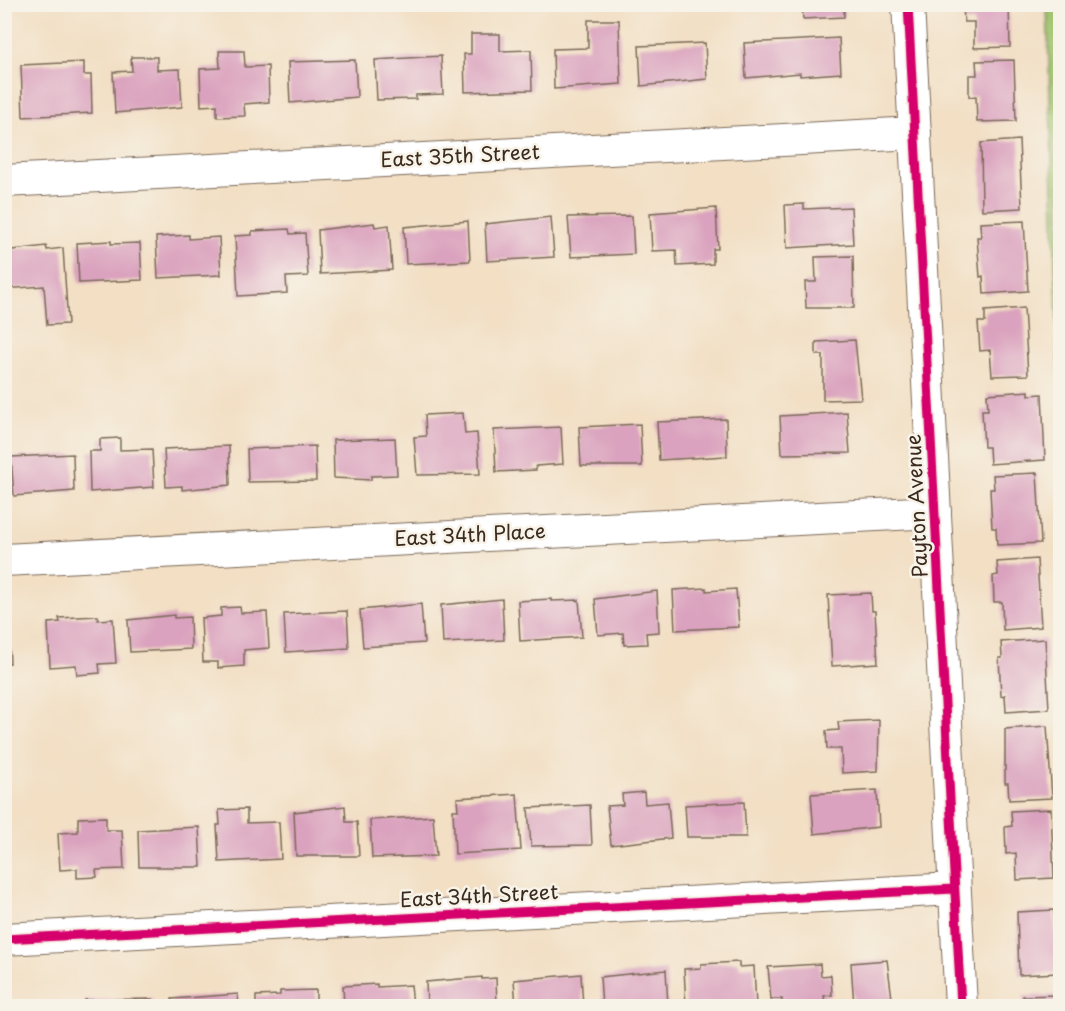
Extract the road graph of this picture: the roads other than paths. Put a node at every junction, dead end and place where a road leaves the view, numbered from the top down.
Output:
1 (908, 4) edge
2 (915, 133) junction
3 (4, 181) edge
4 (935, 513) junction
5 (4, 560) edge
6 (954, 889) junction
7 (4, 939) edge
8 (961, 1006) edge

1 - 2 street, Payton Avenue
2 - 3 street, East 35th Street
2 - 4 street, Payton Avenue
4 - 5 street, East 34th Place
4 - 6 street, Payton Avenue
6 - 7 street, East 34th Street
6 - 8 street, Payton Avenue

